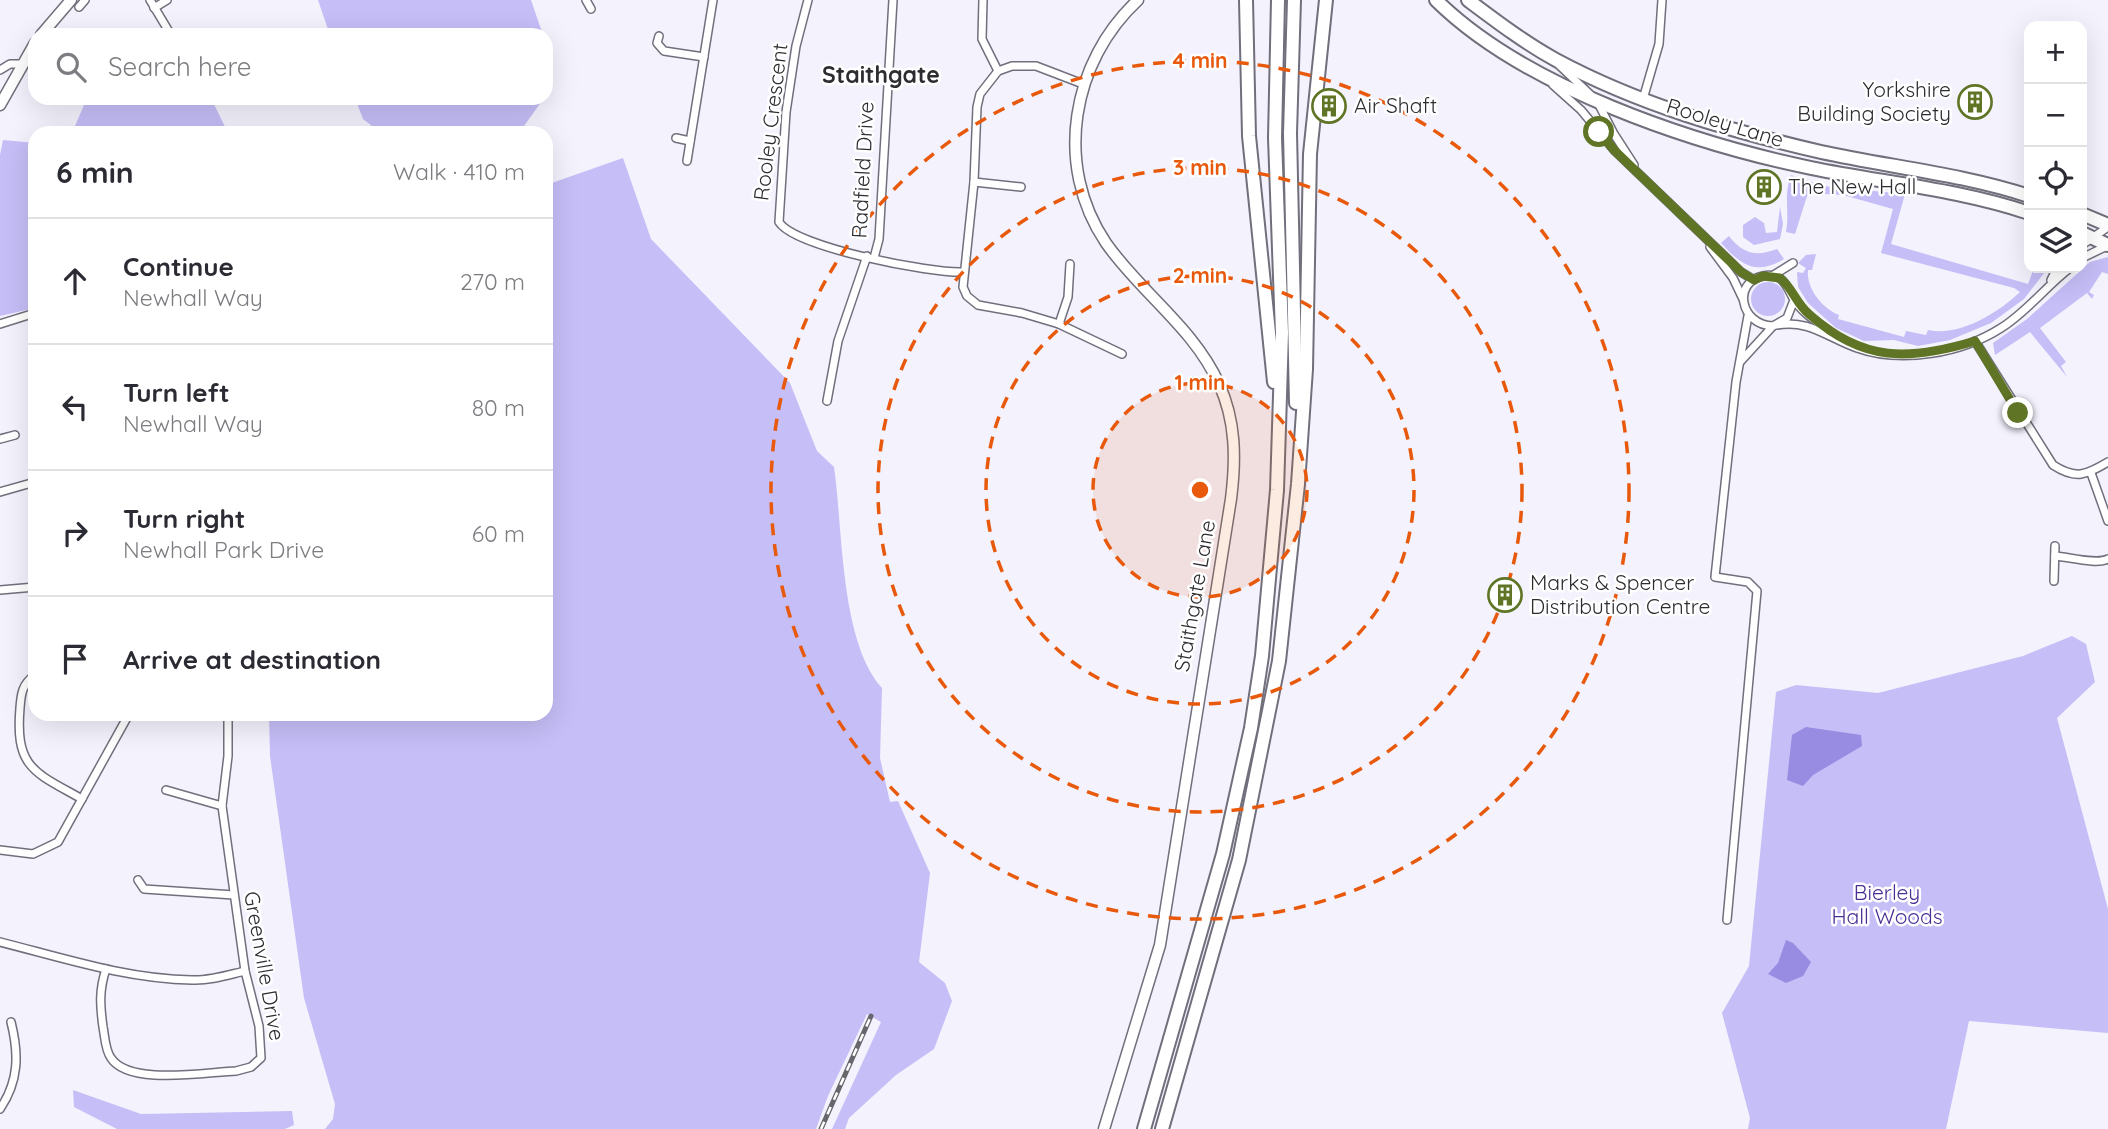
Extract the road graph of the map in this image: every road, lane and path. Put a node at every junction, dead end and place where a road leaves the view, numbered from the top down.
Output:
1 (59, 0) edge
2 (150, 0) edge
3 (167, 0) edge
4 (586, 0) edge
5 (713, 0) edge
6 (808, 0) edge
7 (892, 0) edge
8 (983, 0) edge
9 (1138, 0) edge
10 (1246, 0) edge
11 (1278, 0) edge
12 (1294, 0) edge
13 (1436, 0) edge
14 (1468, 0) edge
15 (1662, 0) edge
16 (78, 2) edge
17 (1327, 2) edge
18 (154, 8) junction
19 (591, 9) dead end
20 (52, 20) junction
21 (46, 28) edge
22 (167, 28) edge
23 (659, 36) dead end
24 (28, 54) edge
25 (704, 57) junction
26 (1556, 60) junction
27 (20, 64) junction
28 (0, 70) edge
29 (998, 71) junction
30 (1548, 79) junction
31 (1083, 84) junction
32 (1643, 99) junction
33 (1597, 101) junction
34 (0, 105) edge
35 (676, 138) dead end
36 (690, 141) junction
37 (687, 161) dead end
38 (1641, 175) junction
39 (974, 182) junction
40 (1021, 187) dead end
41 (2024, 195) edge
42 (2024, 212) edge
43 (2087, 216) edge
44 (1685, 217) junction
45 (2108, 226) edge
46 (2087, 237) edge
47 (2087, 239) edge
48 (2108, 245) edge
49 (2087, 256) edge
50 (871, 257) junction
51 (1070, 264) dead end
52 (964, 272) junction
53 (2056, 273) edge
54 (2063, 273) edge
55 (1772, 276) junction
56 (1754, 280) junction
57 (1787, 284) junction
58 (2049, 284) junction
59 (1743, 300) junction
60 (1794, 300) junction
61 (28, 315) edge
62 (1748, 316) junction
63 (0, 324) edge
64 (1059, 324) junction
65 (1775, 325) junction
66 (1975, 341) junction
67 (1853, 346) junction
68 (1122, 354) dead end
69 (1739, 364) junction
70 (827, 401) dead end
71 (1278, 414) junction
72 (15, 435) dead end
73 (0, 439) edge
74 (2108, 462) edge
75 (2091, 473) junction
76 (28, 484) edge
77 (1298, 484) junction
78 (0, 492) edge
79 (2108, 521) edge
80 (2055, 546) dead end
81 (2055, 556) junction
82 (2108, 559) edge
83 (2054, 581) dead end
84 (28, 588) edge
85 (0, 590) edge
86 (28, 683) edge
87 (124, 721) edge
88 (228, 721) edge
89 (166, 790) dead end
90 (82, 799) junction
91 (222, 806) junction
92 (0, 850) edge
93 (138, 880) dead end
94 (234, 895) junction
95 (1727, 920) dead end
96 (0, 942) edge
97 (106, 969) junction
98 (245, 971) junction
99 (11, 1022) dead end
100 (0, 1109) edge
101 (1104, 1129) edge
102 (1144, 1129) edge
103 (1162, 1129) edge

1 - 20 street
2 - 18 street
3 - 18 street
4 - 19 street
5 - 25 street
6 - 50 street, Rooley Crescent
7 - 50 street, Radfield Drive
8 - 29 street
9 - 31 street, Staithgate Lane
10 - 71 highway
11 - 71 highway
12 - 77 highway
13 - 30 highway, Rooley Lane
14 - 26 highway, Rooley Lane
15 - 32 street
16 - 20 street
17 - 77 highway
18 - 22 street
20 - 21 street
23 - 25 street
24 - 27 street
25 - 36 street
26 - 32 highway, Rooley Lane
26 - 33 street
27 - 28 street
27 - 34 street
29 - 31 street
29 - 39 street
30 - 33 highway, Rooley Lane
30 - 38 street
31 - 101 street, Staithgate Lane
32 - 41 highway, Rooley Lane
33 - 38 street
33 - 42 highway, Rooley Lane
35 - 36 street
36 - 37 street
38 - 44 street
39 - 40 street
39 - 52 street
43 - 45 highway
44 - 56 street
44 - 59 street
45 - 46 street
47 - 48 highway
48 - 49 street
50 - 52 street, Rooley Crescent
50 - 70 street, Radfield Drive
51 - 64 street
52 - 64 street
53 - 58 street
54 - 58 street
55 - 56 street
55 - 57 street
55 - 57 street
56 - 59 street
57 - 60 street
58 - 66 street
59 - 62 street
60 - 65 street
60 - 67 street
61 - 63 street
62 - 65 street
62 - 69 street
64 - 68 street
65 - 67 street
65 - 69 street
66 - 67 street
66 - 75 street
69 - 95 street
71 - 102 highway
72 - 73 street
74 - 75 street
75 - 79 street
76 - 78 street
77 - 103 highway
80 - 81 street
81 - 82 street
81 - 83 street
84 - 85 street
86 - 90 street
87 - 90 street
88 - 91 street, Greenville Drive
89 - 91 street
90 - 92 street
91 - 94 street, Greenville Drive
93 - 94 street
94 - 98 street, Greenville Drive
96 - 97 street
97 - 98 street
97 - 98 street, Greenville Drive
99 - 100 street

